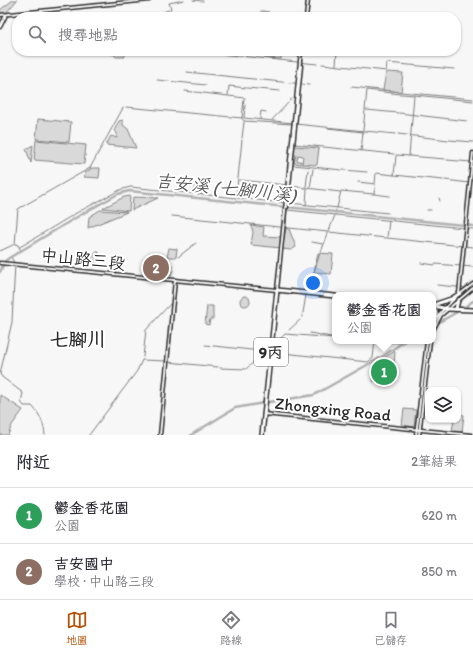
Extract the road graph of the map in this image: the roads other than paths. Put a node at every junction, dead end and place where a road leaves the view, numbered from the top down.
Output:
1 (148, 0) edge
2 (308, 0) edge
3 (34, 12) edge
4 (307, 12) edge
5 (12, 14) edge
6 (6, 15) junction
7 (0, 16) edge
8 (0, 27) edge
9 (302, 56) edge
10 (473, 153) edge
11 (1, 263) edge
12 (175, 280) junction
13 (473, 284) edge
14 (473, 288) edge
15 (278, 290) junction
16 (459, 294) junction
17 (332, 296) edge
18 (458, 300) junction
19 (436, 305) edge
20 (436, 307) edge
21 (446, 309) junction
22 (456, 309) junction
23 (473, 310) edge
24 (436, 312) edge
25 (436, 318) joint
26 (436, 324) edge
27 (428, 344) edge
28 (265, 414) junction
29 (418, 429) junction
30 (160, 435) edge
31 (263, 435) edge
32 (418, 435) edge
33 (471, 435) edge

1 - 3 street
2 - 4 street
5 - 6 street
6 - 7 street
6 - 8 street
9 - 15 street
10 - 16 street
11 - 12 street, 中山路三段
12 - 15 street, 中山路三段
12 - 30 street
13 - 16 street
14 - 18 street
15 - 17 main road
15 - 28 main road, 9丙
16 - 19 main road
16 - 21 street
18 - 21 street
18 - 22 main road
20 - 21 main road
21 - 22 main road
21 - 25 street
21 - 26 street
22 - 23 main road
24 - 25 main road
27 - 29 street
28 - 29 street, Zhongxing Road
28 - 31 main road, 9丙
29 - 32 street
29 - 33 street, Zhongxing Road

